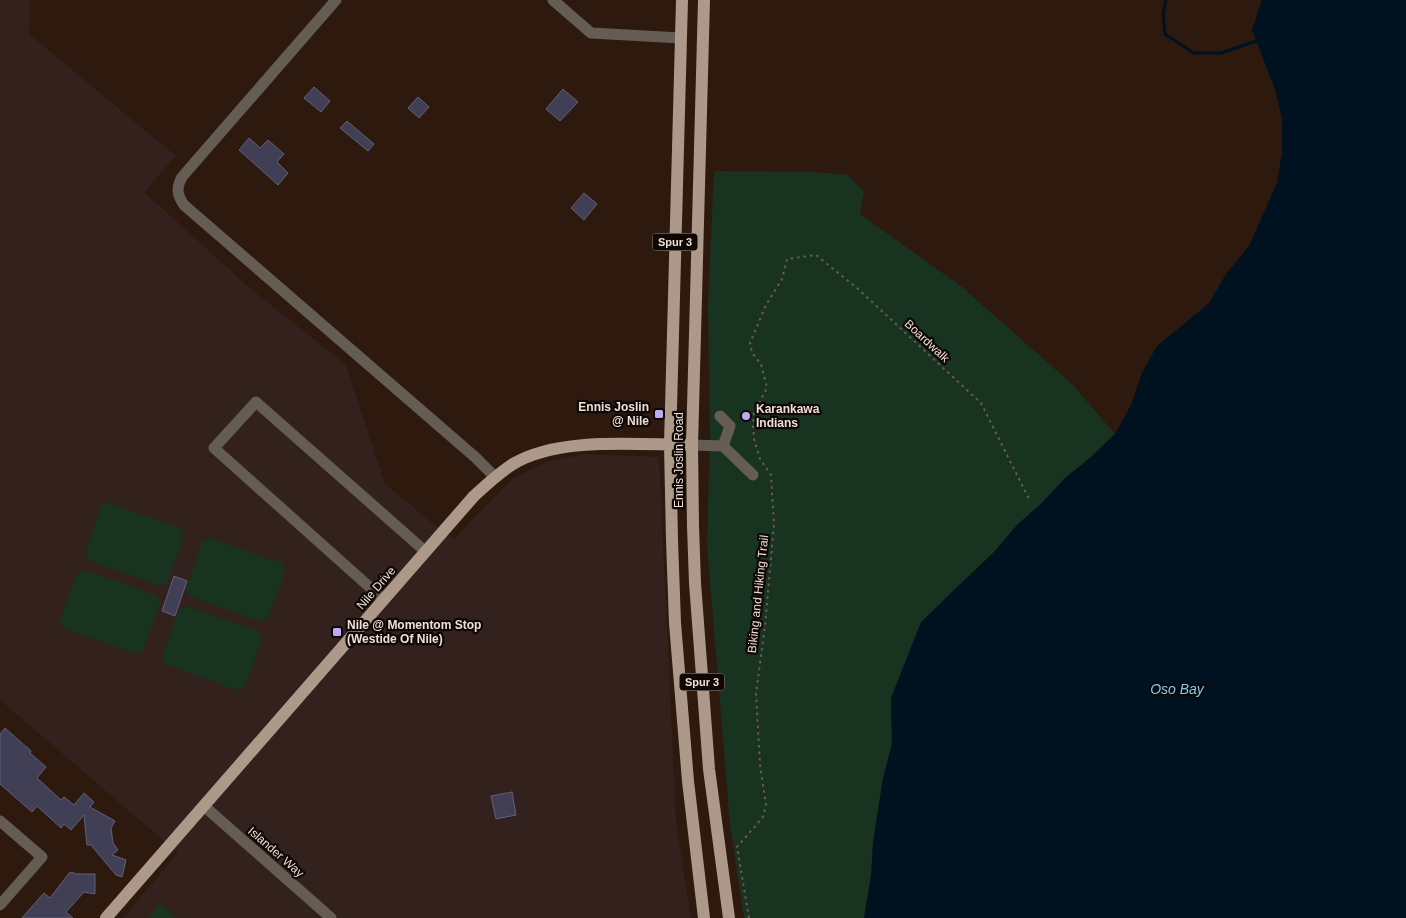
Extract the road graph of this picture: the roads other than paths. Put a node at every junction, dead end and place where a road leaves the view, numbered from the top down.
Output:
1 (336, 0) edge
2 (553, 0) edge
3 (682, 0) edge
4 (704, 0) edge
5 (681, 38) junction
6 (702, 39) junction
7 (720, 416) dead end
8 (670, 445) junction
9 (692, 445) junction
10 (723, 446) junction
11 (753, 476) dead end
12 (495, 478) junction
13 (426, 552) junction
14 (384, 600) junction
15 (204, 806) junction
16 (0, 821) edge
17 (0, 905) edge
18 (106, 918) edge
19 (331, 918) edge
20 (704, 918) edge
21 (728, 918) edge

1 - 12 street
2 - 5 street
3 - 5 main road, Ennis Joslin Road / Spur 3
4 - 6 main road, Ennis Joslin Road / Spur 3
5 - 6 main road
5 - 8 main road, Ennis Joslin Road / Spur 3
6 - 9 main road, Ennis Joslin Road / Spur 3
7 - 10 street
8 - 9 main road, Nile Drive
8 - 12 main road, Nile Drive
8 - 20 main road, Ennis Joslin Road / Spur 3
9 - 10 street
9 - 21 main road, Ennis Joslin Road / Spur 3
10 - 11 street
12 - 13 main road, Nile Drive
13 - 14 main road, Nile Drive
13 - 14 street
14 - 15 main road, Nile Drive
15 - 18 main road, Nile Drive
15 - 19 street, Islander Way
16 - 17 street

